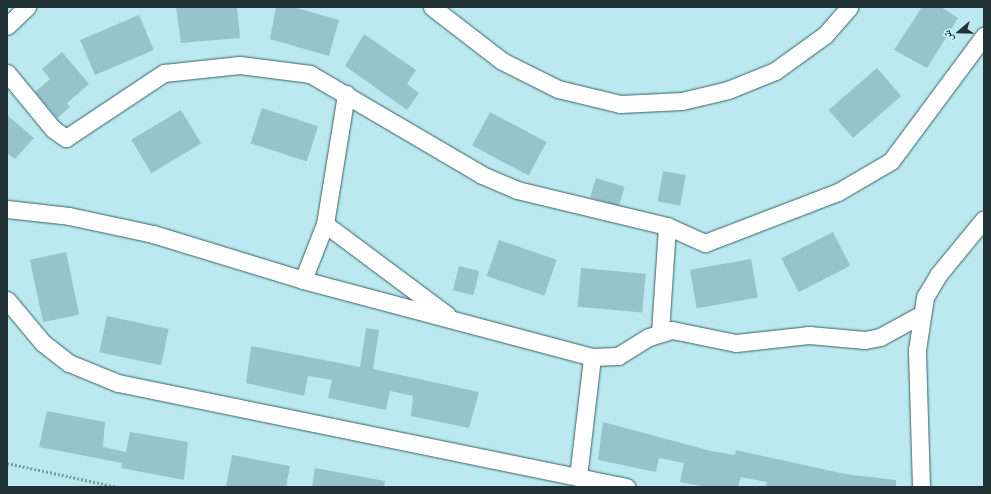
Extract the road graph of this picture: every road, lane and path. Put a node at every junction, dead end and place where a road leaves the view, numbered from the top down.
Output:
1 (27, 7) edge
2 (432, 7) edge
3 (849, 7) edge
4 (7, 26) edge
5 (984, 36) edge
6 (7, 73) edge
7 (346, 94) junction
8 (7, 209) edge
9 (984, 219) edge
10 (325, 224) junction
11 (667, 226) junction
12 (303, 280) junction
13 (7, 300) edge
14 (922, 314) junction
15 (12, 318) edge
16 (455, 321) junction
17 (660, 332) junction
18 (592, 357) junction
19 (7, 463) edge
20 (578, 478) junction
21 (117, 487) edge
22 (626, 487) edge
23 (921, 487) edge

1 - 4 street
2 - 3 street
5 - 11 street
6 - 7 street
7 - 10 street
7 - 11 street
8 - 12 street
9 - 14 street
10 - 12 street
10 - 16 street
11 - 17 street
12 - 16 street
13 - 15 street
14 - 17 street
14 - 23 street
15 - 20 street
16 - 18 street
17 - 18 street
18 - 20 street
19 - 21 path
20 - 22 street

